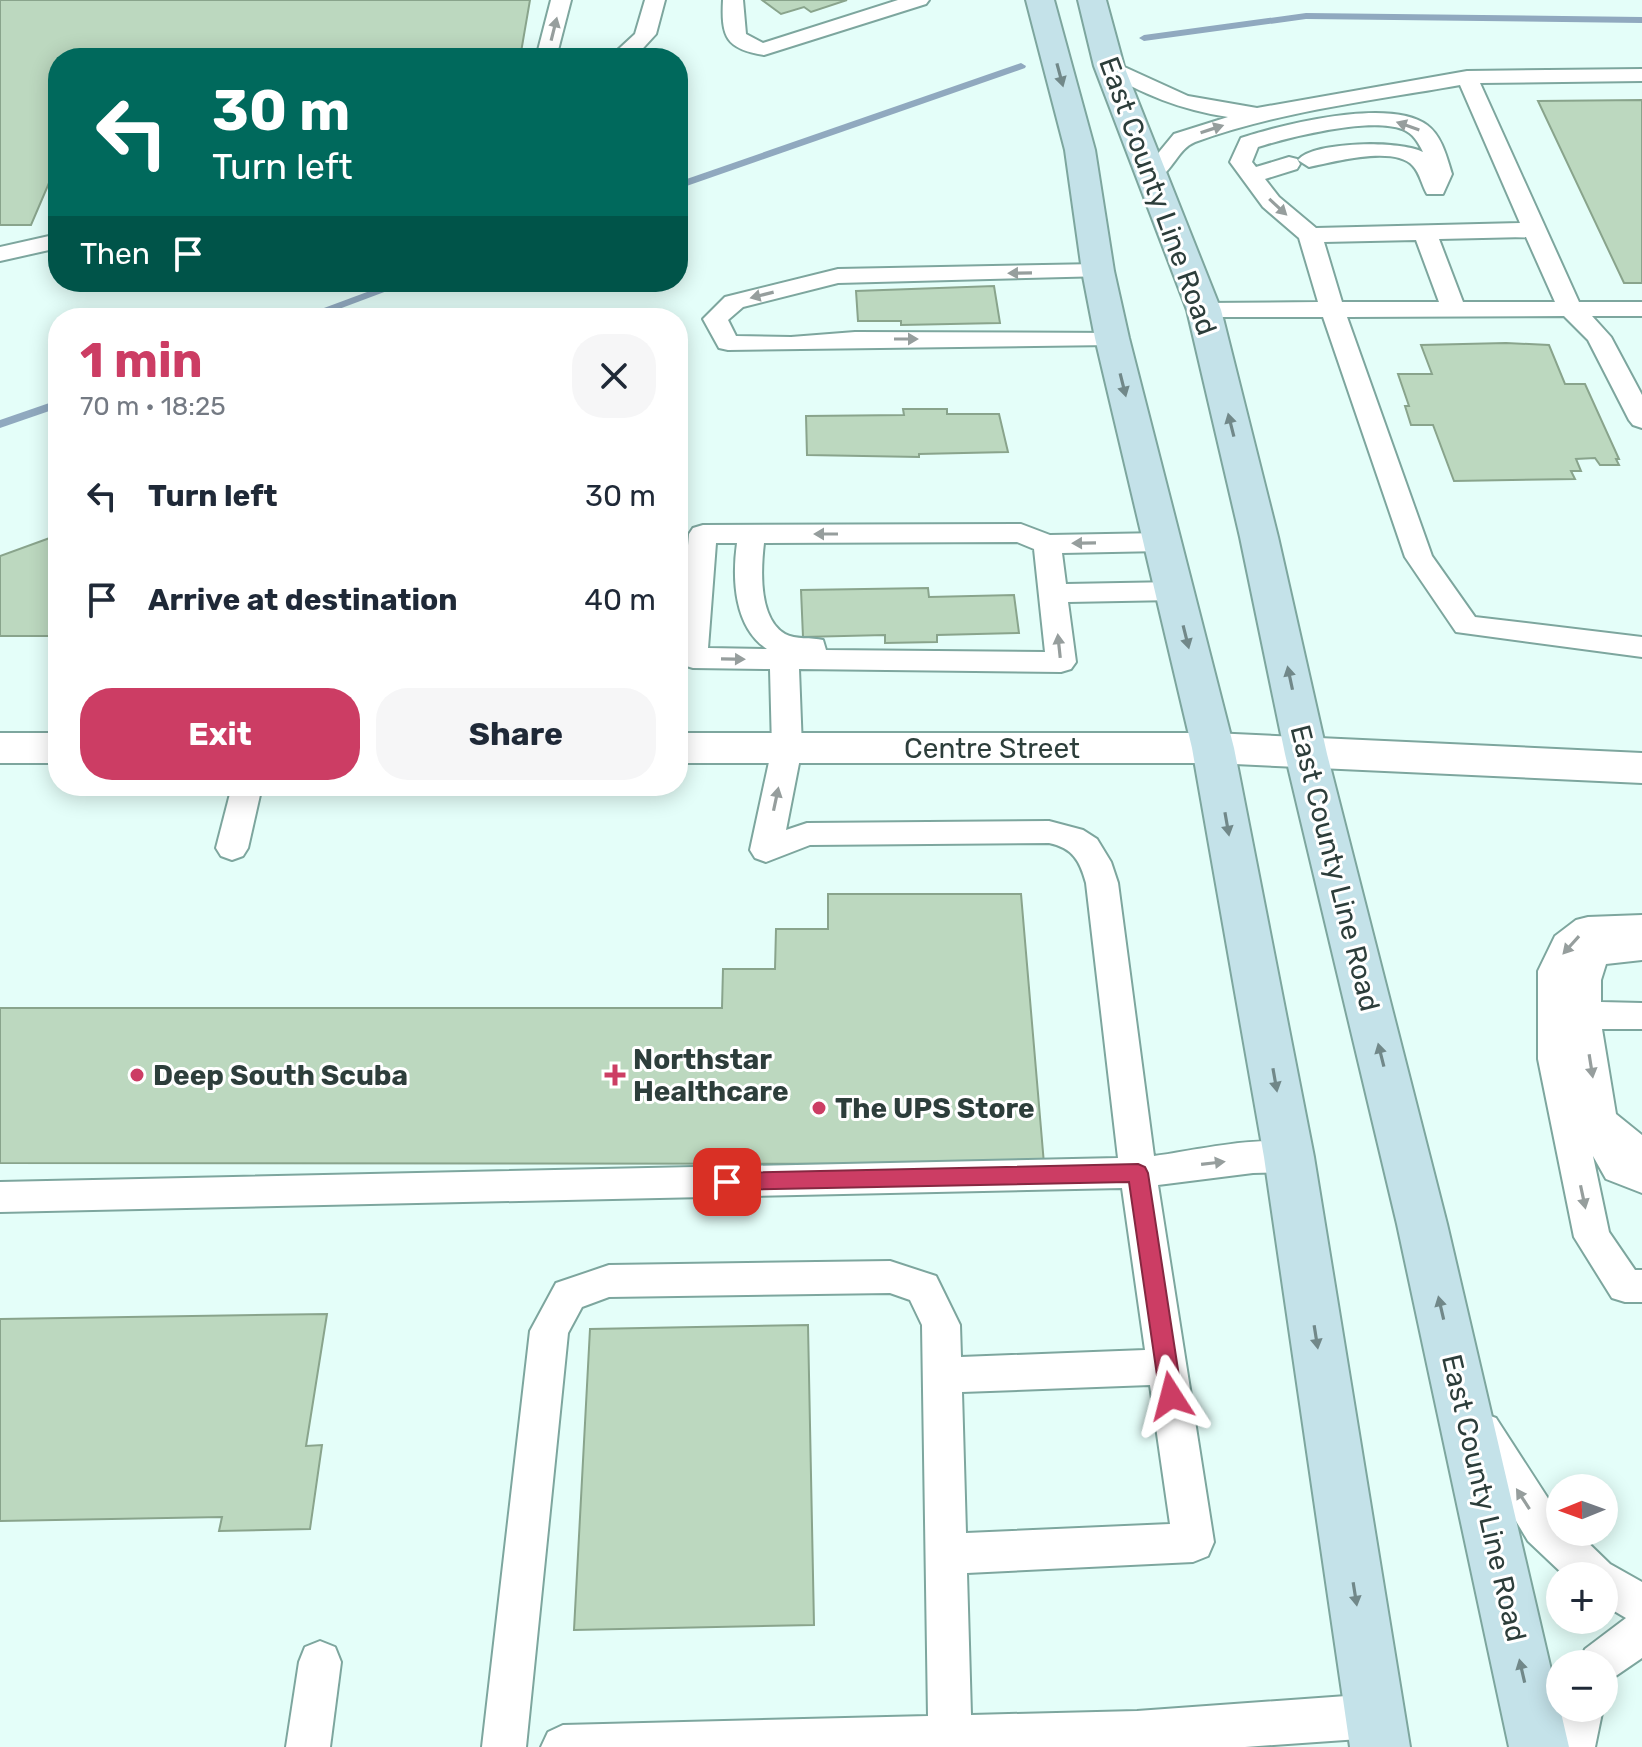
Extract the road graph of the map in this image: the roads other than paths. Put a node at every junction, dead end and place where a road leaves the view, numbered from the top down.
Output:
1 (561, 0) edge
2 (655, 0) edge
3 (733, 0) edge
4 (746, 0) edge
5 (873, 0) edge
6 (919, 0) edge
7 (1040, 0) edge
8 (1092, 0) edge
9 (549, 48) edge
10 (634, 48) edge
11 (1109, 66) junction
12 (1642, 75) edge
13 (1467, 77) junction
14 (1257, 115) junction
15 (1152, 174) junction
16 (1252, 176) junction
17 (1435, 189) junction
18 (1535, 230) junction
19 (1451, 231) junction
20 (1425, 232) junction
21 (1310, 235) junction
22 (48, 243) edge
23 (0, 254) edge
24 (1098, 271) junction
25 (1332, 309) junction
26 (1570, 309) junction
27 (1642, 309) edge
28 (1204, 310) junction
29 (1454, 310) junction
30 (1112, 338) junction
31 (1642, 420) edge
32 (752, 534) junction
33 (1162, 542) junction
34 (1047, 544) junction
35 (1175, 591) junction
36 (1053, 593) junction
37 (1642, 647) edge
38 (784, 660) junction
39 (1015, 662) junction
40 (0, 748) edge
41 (48, 748) edge
42 (688, 748) edge
43 (787, 748) junction
44 (1213, 748) junction
45 (1306, 754) junction
46 (1642, 768) edge
47 (245, 796) edge
48 (232, 848) dead end
49 (1642, 927) edge
50 (1642, 947) edge
51 (1585, 1015) junction
52 (1642, 1016) edge
53 (1600, 1121) junction
54 (1642, 1153) edge
55 (1289, 1157) junction
56 (1138, 1173) junction
57 (1642, 1178) edge
58 (0, 1197) edge
59 (1642, 1286) edge
60 (1167, 1367) junction
61 (942, 1375) junction
62 (1459, 1390) junction
63 (946, 1554) junction
64 (1579, 1562) edge
65 (1618, 1590) edge
66 (1642, 1605) edge
67 (1642, 1632) edge
68 (1618, 1650) edge
69 (320, 1662) dead end
70 (1578, 1722) edge
71 (1377, 1731) edge
72 (950, 1736) junction
73 (1139, 1740) edge
74 (308, 1747) edge
75 (504, 1747) edge
76 (563, 1747) edge
77 (1539, 1747) edge
78 (1573, 1747) edge

9 -> 1 lane
2 - 10 lane
3 - 6 lane
4 - 5 lane
7 -> 24 main road, East County Line Road
8 - 11 main road, East County Line Road
11 - 14 lane
11 - 15 main road, East County Line Road
12 - 13 lane
13 - 14 lane
13 - 18 lane
15 -> 14 lane
15 - 28 main road, East County Line Road
16 - 17 lane
17 -> 16 lane
16 -> 21 lane
17 - 19 lane
18 - 19 lane
18 - 26 lane
19 - 20 lane
20 - 21 lane
20 - 29 lane
21 - 25 lane
22 - 23 lane
24 - 30 main road, East County Line Road
24 -> 30 lane
25 - 28 lane
25 - 29 lane
25 - 37 lane
26 - 27 lane
26 - 29 lane
26 - 31 lane
45 -> 28 main road, East County Line Road
30 -> 33 main road, East County Line Road
34 -> 32 lane
32 -> 38 lane
32 - 39 lane
33 -> 34 lane
33 - 35 main road, East County Line Road
34 - 36 lane
35 - 36 lane
35 -> 44 main road, East County Line Road
39 -> 36 lane
38 - 39 lane
38 - 43 lane
40 - 41 street
42 - 43 street, Centre Street
43 - 44 street, Centre Street
56 -> 43 lane
44 - 45 street, Centre Street
44 -> 55 main road, East County Line Road
45 - 46 street, Centre Street
62 -> 45 main road, East County Line Road
47 - 48 lane
49 -> 59 lane
50 - 51 lane
51 - 52 lane
51 -> 53 lane
53 - 54 lane
53 - 57 lane
56 -> 55 lane
55 -> 71 main road, East County Line Road
56 - 58 lane
56 - 60 lane
60 - 61 lane
60 - 63 lane
61 - 63 lane
61 - 75 lane
64 -> 62 lane
77 -> 62 main road, East County Line Road
63 - 72 lane
65 - 66 lane
67 - 68 lane
69 - 74 lane
70 - 78 lane
71 - 73 lane
72 - 73 lane
72 - 76 lane

